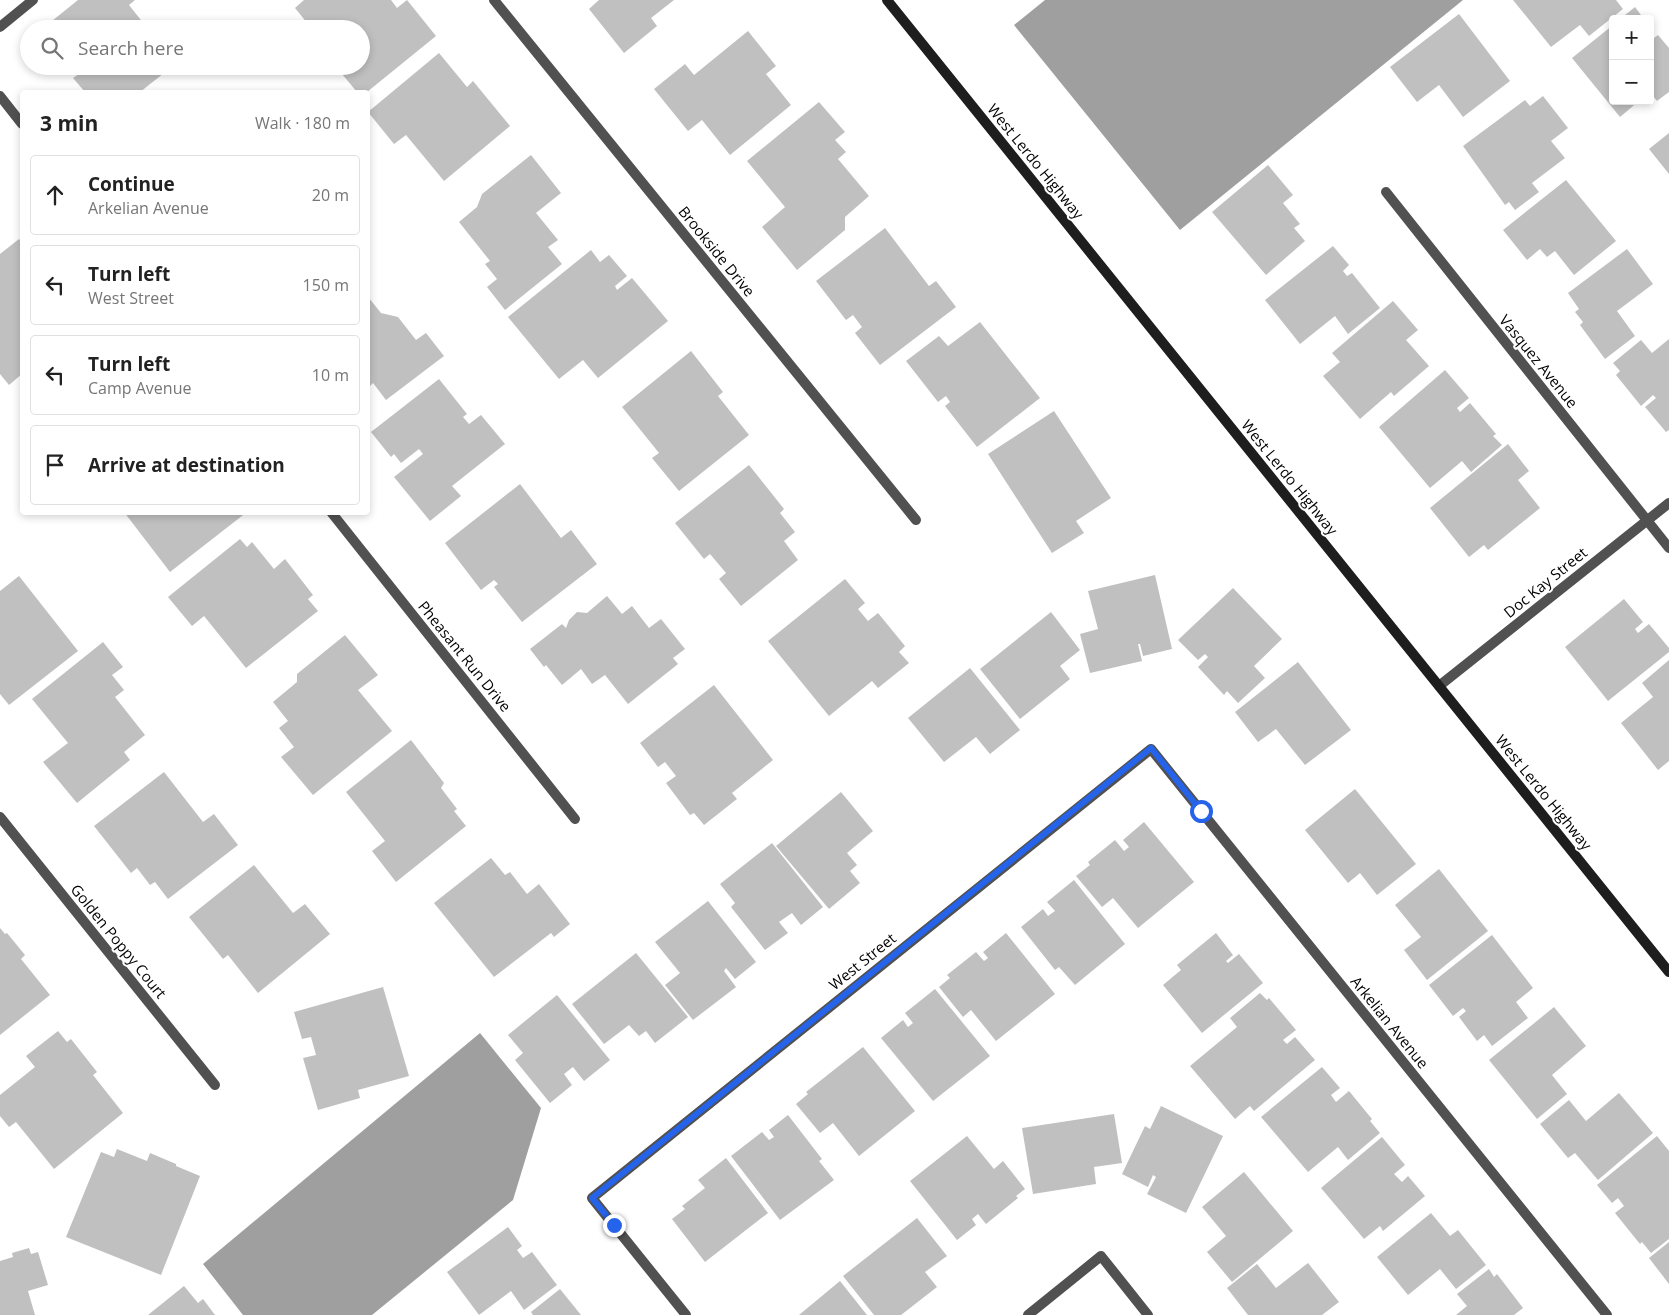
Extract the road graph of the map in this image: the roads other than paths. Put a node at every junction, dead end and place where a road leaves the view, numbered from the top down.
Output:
1 (33, 0) edge
2 (494, 0) edge
3 (888, 0) edge
4 (0, 26) edge
5 (0, 96) edge
6 (20, 121) edge
7 (1386, 192) dead end
8 (1669, 503) edge
9 (334, 515) edge
10 (916, 520) dead end
11 (1647, 520) junction
12 (1669, 548) edge
13 (1439, 686) junction
14 (1151, 748) joint
15 (0, 816) edge
16 (575, 819) dead end
17 (1669, 972) edge
18 (215, 1085) dead end
19 (686, 1315) edge
20 (1028, 1315) edge
21 (1148, 1315) edge
22 (1607, 1315) edge

1 - 4 street
2 - 10 street, Brookside Drive
3 - 13 main road, West Lerdo Highway
5 - 6 street
7 - 11 street, Vasquez Avenue
8 - 11 street, Doc Kay Street
9 - 16 street, Pheasant Run Drive
11 - 12 street, Vasquez Avenue
11 - 13 street, Doc Kay Street
13 - 17 main road, West Lerdo Highway
14 - 19 street, West Street
14 - 22 street, Arkelian Avenue
15 - 18 street, Golden Poppy Court
20 - 21 street

